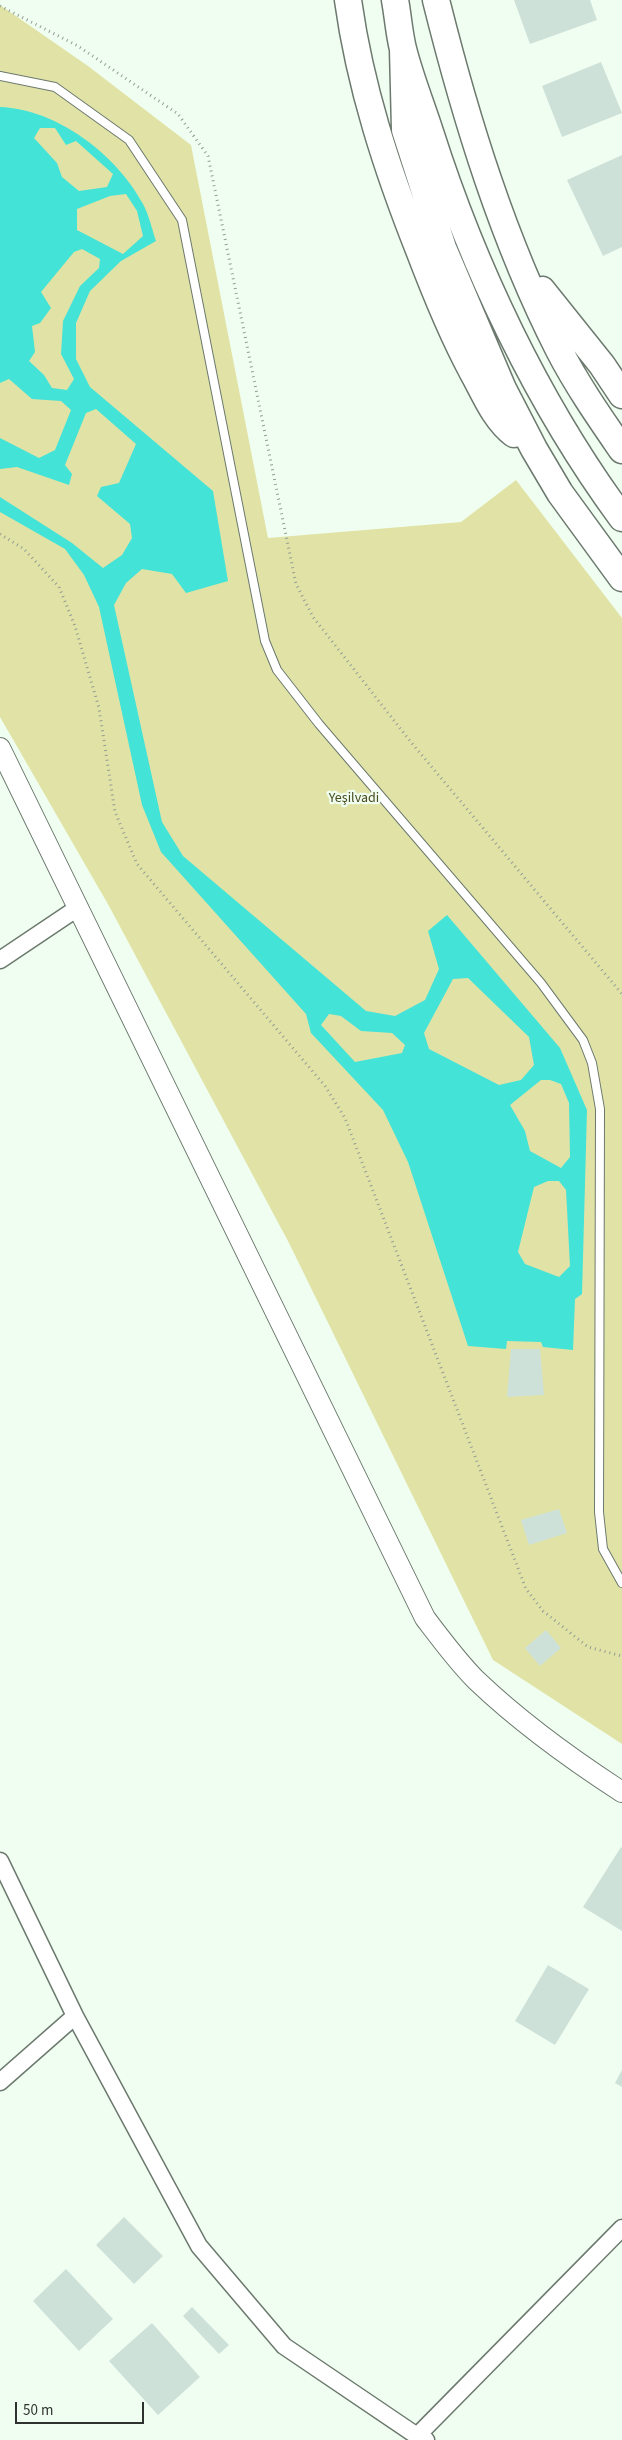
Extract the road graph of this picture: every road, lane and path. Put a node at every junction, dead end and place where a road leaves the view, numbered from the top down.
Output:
1 (348, 0) edge
2 (395, 0) edge
3 (436, 0) edge
4 (0, 6) edge
5 (403, 49) junction
6 (0, 76) edge
7 (515, 255) junction
8 (622, 395) edge
9 (534, 449) junction
10 (622, 450) edge
11 (622, 518) edge
12 (0, 534) edge
13 (622, 578) edge
14 (0, 748) edge
15 (79, 907) junction
16 (0, 960) edge
17 (622, 994) edge
18 (622, 1583) edge
19 (622, 1656) edge
20 (622, 1792) edge
21 (0, 1860) edge
22 (75, 2016) junction
23 (0, 2082) edge
24 (622, 2228) edge
25 (422, 2438) edge

1 - 9 main road
2 - 5 main road
3 - 7 main road
4 - 17 path
5 - 9 main road
5 - 11 main road
6 - 18 lane
7 - 8 main road
7 - 10 main road
9 - 13 main road
12 - 19 path
14 - 15 street
15 - 16 street
15 - 20 street
21 - 22 street
22 - 23 street
22 - 25 street
24 - 25 street

